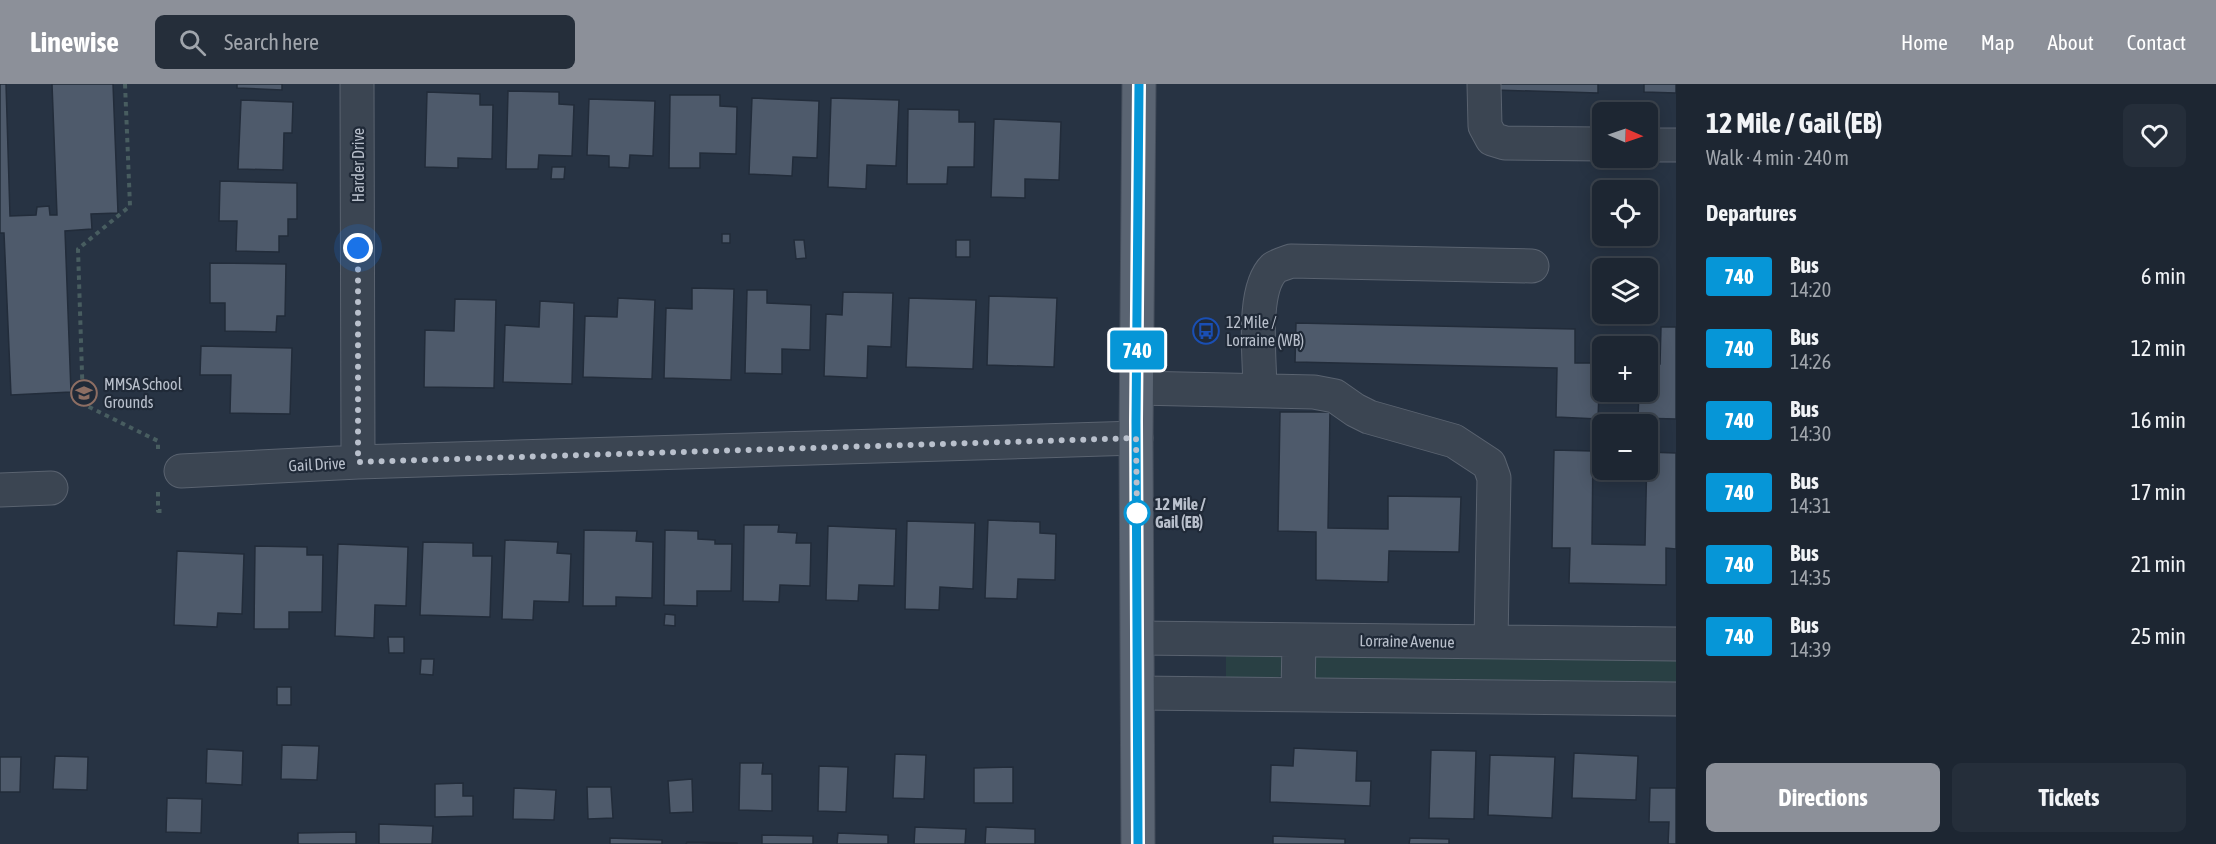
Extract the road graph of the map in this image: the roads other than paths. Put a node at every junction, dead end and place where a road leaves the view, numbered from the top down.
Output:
1 (357, 84) edge
2 (1139, 84) edge
3 (1484, 84) edge
4 (1592, 144) edge
5 (1658, 145) edge
6 (1676, 145) edge
7 (1532, 266) dead end
8 (1137, 388) junction
9 (1260, 390) junction
10 (1136, 438) junction
11 (358, 462) junction
12 (166, 471) road end
13 (51, 488) dead end
14 (0, 490) edge
15 (1138, 638) junction
16 (1299, 640) junction
17 (1491, 642) junction
18 (1676, 644) edge
19 (1139, 693) junction
20 (1298, 694) junction
21 (1676, 699) edge
22 (1138, 844) edge

1 - 11 street, Harder Drive
2 - 8 main road
3 - 4 street
5 - 6 street
7 - 9 street
8 - 9 street
8 - 10 main road
9 - 17 street
10 - 11 street, Gail Drive
10 - 15 main road
11 - 12 street, Gail Drive
13 - 14 street
15 - 16 street, Lorraine Avenue
15 - 19 main road
16 - 17 street, Lorraine Avenue
16 - 20 street
17 - 18 street, Lorraine Avenue
19 - 20 street
19 - 22 main road
20 - 21 street

